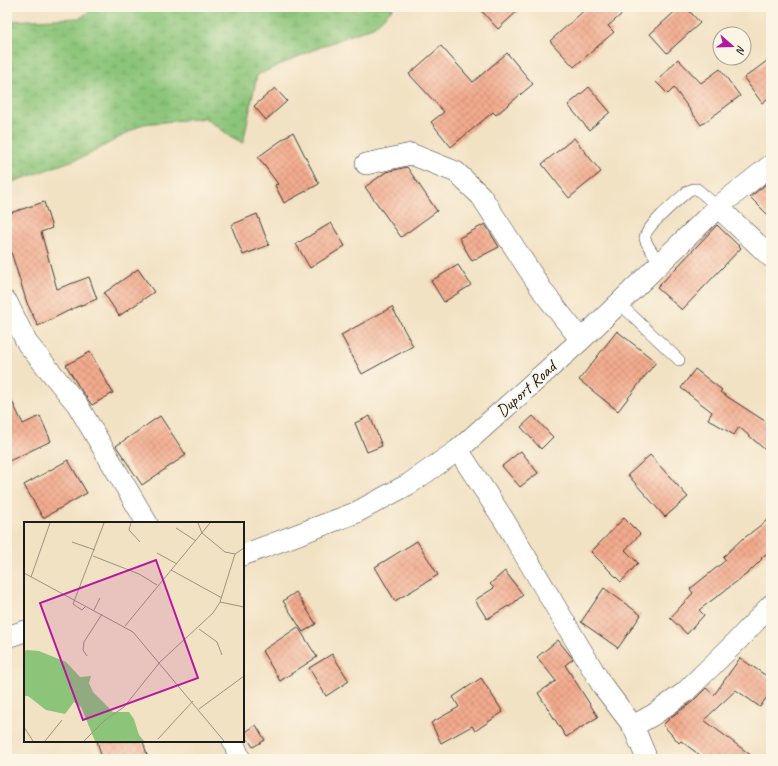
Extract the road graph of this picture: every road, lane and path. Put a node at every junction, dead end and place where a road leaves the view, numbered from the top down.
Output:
1 (366, 164) dead end
2 (771, 166) edge
3 (718, 207) junction
4 (771, 257) edge
5 (660, 263) junction
6 (7, 302) edge
7 (619, 303) junction
8 (581, 340) junction
9 (679, 360) dead end
10 (458, 450) junction
11 (146, 522) edge
12 (244, 555) edge
13 (771, 605) edge
14 (24, 631) edge
15 (7, 637) edge
16 (633, 726) junction
17 (233, 742) edge
18 (240, 759) edge
19 (647, 759) edge

1 - 8 street
2 - 3 street, Duport Road
3 - 4 street
3 - 5 street, Duport Road
3 - 5 lane
5 - 7 street, Duport Road
6 - 11 street
7 - 8 street, Duport Road
7 - 9 lane
8 - 10 street, Duport Road
10 - 12 street, Duport Road
10 - 16 street
13 - 16 street
14 - 15 street
16 - 19 street
17 - 18 street

